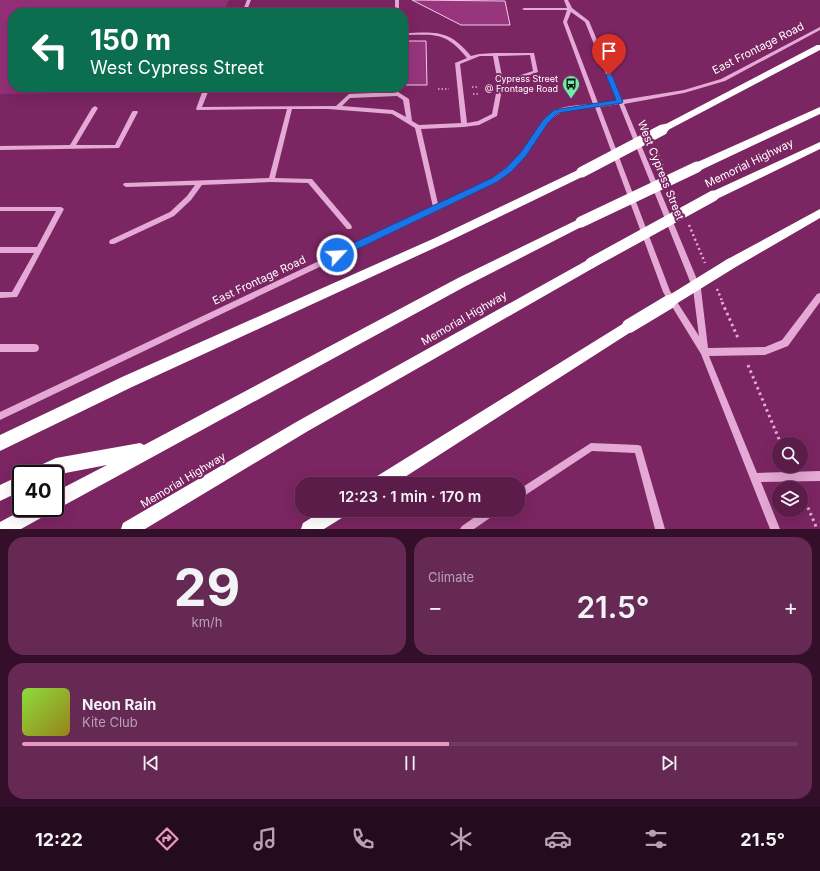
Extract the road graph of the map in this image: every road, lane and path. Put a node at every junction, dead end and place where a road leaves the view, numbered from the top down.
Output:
1 (566, 0) edge
2 (524, 9) dead end
3 (570, 9) junction
4 (820, 28) edge
5 (408, 34) edge
6 (820, 47) edge
7 (495, 54) junction
8 (470, 58) junction
9 (501, 83) junction
10 (438, 89) dead end
11 (451, 89) dead end
12 (205, 92) edge
13 (620, 102) junction
14 (597, 105) junction
15 (95, 108) dead end
16 (290, 108) junction
17 (337, 108) junction
18 (820, 110) edge
19 (135, 112) dead end
20 (409, 122) junction
21 (464, 125) junction
22 (418, 128) junction
23 (820, 146) edge
24 (0, 148) edge
25 (72, 148) junction
26 (271, 180) junction
27 (200, 183) junction
28 (126, 185) dead end
29 (436, 208) junction
30 (0, 209) edge
31 (820, 213) edge
32 (349, 227) dead end
33 (112, 242) dead end
34 (0, 250) edge
35 (38, 250) junction
36 (0, 295) edge
37 (820, 296) edge
38 (0, 348) edge
39 (35, 348) dead end
40 (704, 352) junction
41 (754, 382) dead end
42 (0, 416) edge
43 (778, 437) edge
44 (0, 443) edge
45 (151, 448) junction
46 (61, 465) edge
47 (820, 476) edge
48 (391, 477) edge
49 (754, 478) junction
50 (12, 487) edge
51 (525, 489) edge
52 (0, 493) edge
53 (64, 496) edge
54 (808, 508) edge
55 (26, 517) edge
56 (328, 517) edge
57 (483, 517) edge
58 (4, 529) edge
59 (129, 529) edge
60 (309, 529) edge
61 (465, 529) edge
62 (660, 529) edge
63 (774, 529) edge
64 (817, 529) edge

1 - 3 street
2 - 3 street
3 - 13 street, West Cypress Street
3 - 14 street, West Cypress Street
4 - 13 street, East Frontage Road
5 - 8 street
6 - 44 highway, bridge
7 - 8 street
7 - 9 street
7 - 9 street
8 - 21 street
9 - 21 street
10 - 11 path
12 - 16 street
13 - 14 street, East Frontage Road
13 - 40 street, West Cypress Street
14 - 29 street, East Frontage Road
14 - 40 street, West Cypress Street
15 - 25 street
16 - 17 street
16 - 26 street
17 - 20 street
17 - 20 street
18 - 45 highway, Memorial Highway, bridge
19 - 25 street
20 - 22 street
21 - 22 street
22 - 29 street
23 - 59 highway, Memorial Highway, bridge
24 - 25 street
26 - 27 street
26 - 32 street
27 - 28 street
27 - 33 street
29 - 42 street, East Frontage Road
30 - 35 street
31 - 48 highway, bridge
34 - 35 street
35 - 36 street
37 - 40 street
38 - 39 street
40 - 49 street, West Cypress Street
41 - 43 path
45 - 46 highway, Memorial Highway
45 - 53 highway, Memorial Highway
47 - 49 street
49 - 63 street, West Cypress Street
50 - 52 highway
51 - 62 street
54 - 64 path
55 - 58 highway
56 - 60 highway
57 - 61 street

